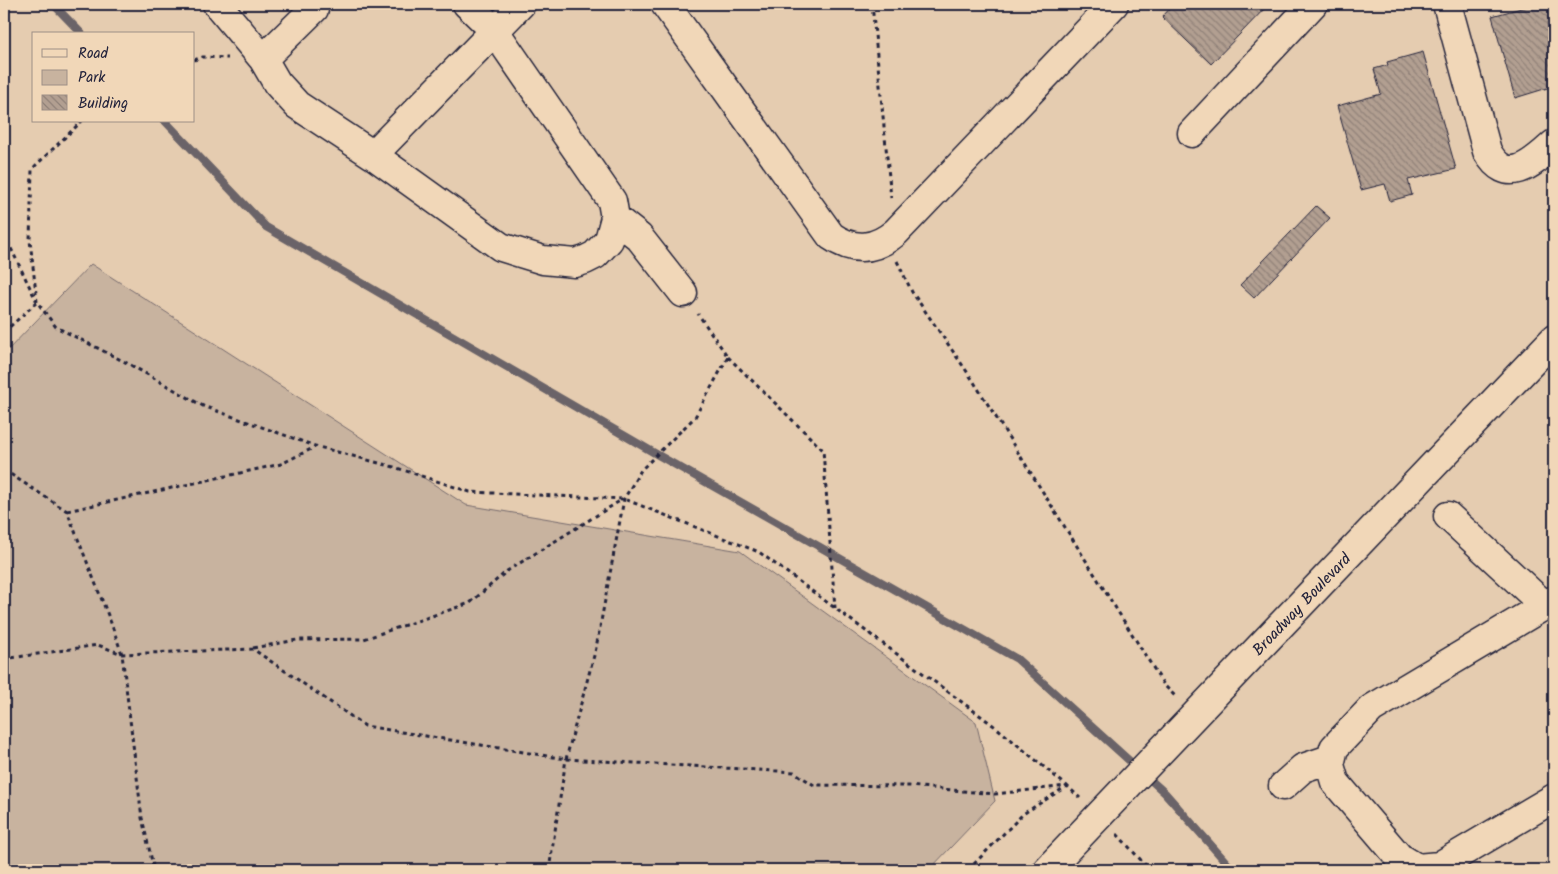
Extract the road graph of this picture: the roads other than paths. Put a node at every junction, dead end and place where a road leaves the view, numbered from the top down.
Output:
1 (217, 4) edge
2 (467, 4) edge
3 (521, 4) edge
4 (665, 4) edge
5 (1114, 4) edge
6 (1312, 4) edge
7 (1447, 4) edge
8 (314, 9) dead end
9 (494, 30) junction
10 (263, 59) junction
11 (1192, 133) dead end
12 (1554, 144) edge
13 (373, 155) junction
14 (615, 218) junction
15 (683, 293) road end
16 (1554, 340) edge
17 (1448, 516) dead end
18 (1550, 603) edge
19 (1330, 759) junction
20 (1283, 786) dead end
21 (1554, 798) edge
22 (1047, 870) edge

1 - 10 street
2 - 9 street
3 - 9 street
4 - 5 street
6 - 11 street
7 - 12 street
8 - 10 street
9 - 13 street
9 - 14 street
10 - 13 street
13 - 14 street
14 - 15 street
16 - 22 street, Broadway Boulevard
17 - 18 street
18 - 19 street
19 - 20 street
19 - 21 street

